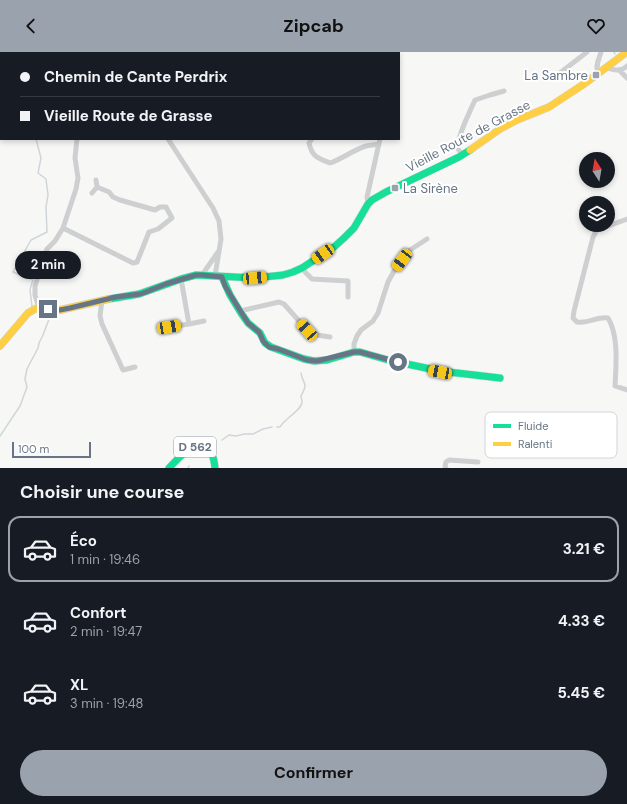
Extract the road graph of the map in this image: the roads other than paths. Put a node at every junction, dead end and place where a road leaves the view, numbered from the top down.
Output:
1 (587, 52) edge
2 (601, 52) edge
3 (626, 54) edge
4 (605, 67) junction
5 (626, 67) edge
6 (619, 70) junction
7 (598, 73) junction
8 (556, 76) dead end
9 (627, 77) edge
10 (504, 91) dead end
11 (77, 140) edge
12 (169, 140) edge
13 (311, 140) edge
14 (379, 142) edge
15 (462, 155) junction
16 (96, 180) dead end
17 (96, 188) junction
18 (92, 193) dead end
19 (368, 204) junction
20 (627, 219) edge
21 (63, 228) junction
22 (426, 239) dead end
23 (220, 249) junction
24 (302, 268) junction
25 (202, 275) junction
26 (218, 277) junction
27 (181, 279) junction
28 (348, 297) dead end
29 (102, 300) junction
30 (39, 308) junction
31 (240, 311) junction
32 (204, 321) dead end
33 (189, 324) junction
34 (169, 327) dead end
35 (330, 337) dead end
36 (0, 346) edge
37 (354, 352) junction
38 (135, 367) dead end
39 (500, 378) dead end
40 (627, 390) edge
41 (478, 462) dead end
42 (169, 468) edge
43 (215, 468) edge
44 (446, 468) edge

1 - 8 street
2 - 7 street
3 - 4 street, Vieille Route de Grasse
4 - 6 street
4 - 7 street, Vieille Route de Grasse
5 - 6 street
5 - 9 street
6 - 9 street
7 - 15 street, Vieille Route de Grasse
10 - 15 street
11 - 21 street
12 - 23 street
13 - 14 street
14 - 19 street
15 - 19 street, Vieille Route de Grasse
16 - 17 street
17 - 18 street
17 - 21 street
19 - 24 street, Vieille Route de Grasse
20 - 40 street
21 - 30 street
22 - 37 street
23 - 25 street
23 - 26 street
24 - 26 street, Vieille Route de Grasse
24 - 28 street
25 - 26 street, Vieille Route de Grasse
25 - 27 street, Vieille Route de Grasse
26 - 31 street
27 - 29 street, Vieille Route de Grasse
27 - 33 street
29 - 30 street, Vieille Route de Grasse
29 - 38 street
30 - 36 street
31 - 35 street
31 - 37 street
32 - 33 street
33 - 34 street
37 - 39 street
41 - 44 street
42 - 43 street, D 562

